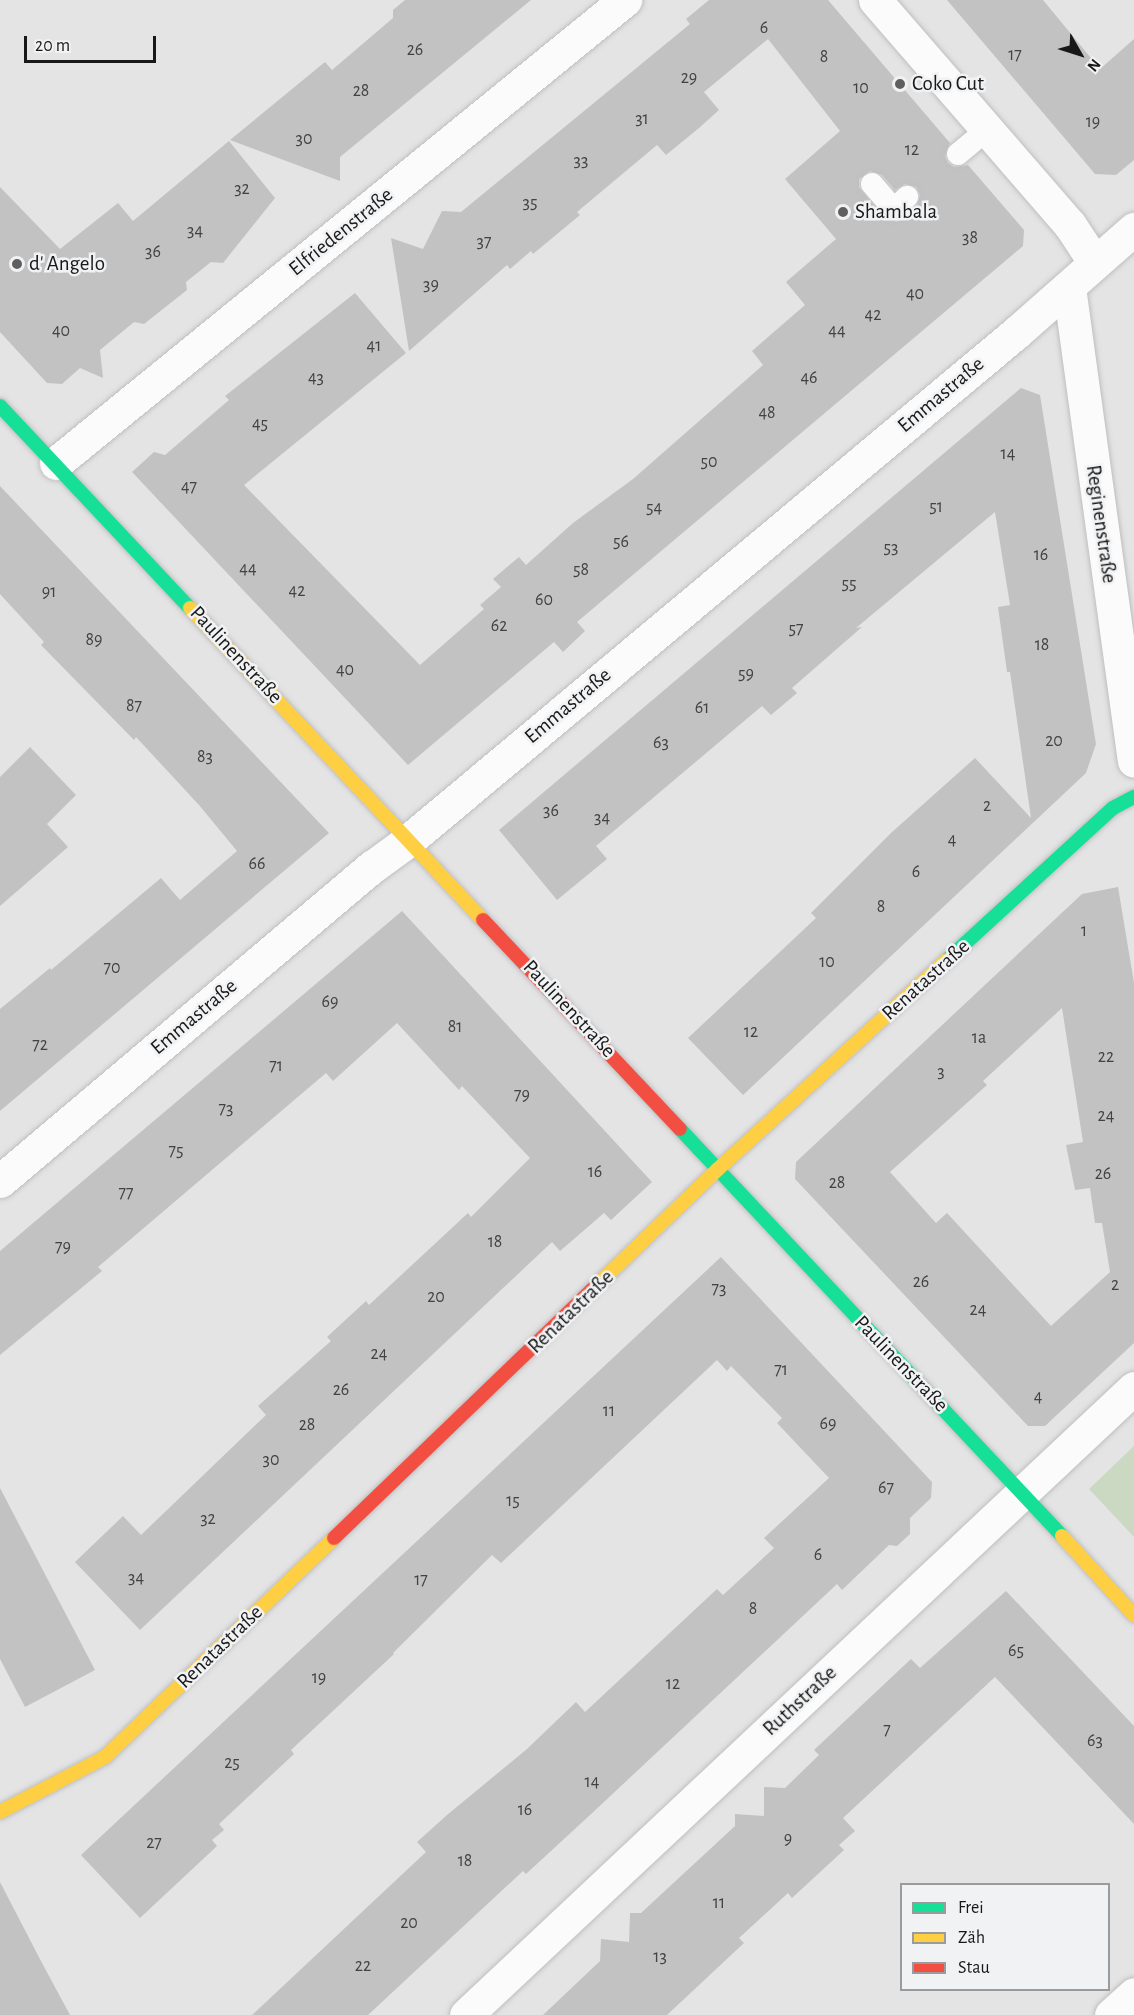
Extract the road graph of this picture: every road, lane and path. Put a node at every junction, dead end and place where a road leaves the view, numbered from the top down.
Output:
1 (625, 0) edge
2 (876, 0) edge
3 (987, 130) junction
4 (958, 154) dead end
5 (872, 184) dead end
6 (907, 197) dead end
7 (1134, 229) edge
8 (1095, 263) junction
9 (1069, 286) junction
10 (0, 406) edge
11 (56, 463) junction
12 (1134, 761) edge
13 (1134, 797) edge
14 (409, 840) junction
15 (718, 1169) junction
16 (0, 1181) edge
17 (1134, 1388) edge
18 (1022, 1493) junction
19 (1134, 1615) edge
20 (0, 1812) edge
21 (1134, 1994) edge
22 (466, 2015) edge
23 (1111, 2015) edge

1 - 11 street, Elfriedenstraße
2 - 3 street
3 - 4 lane
3 - 8 street
5 - 6 lane
7 - 8 street, Emmastraße
8 - 9 street, Emmastraße
9 - 12 street, Reginenstraße
9 - 14 street, Emmastraße
10 - 11 street, Paulinenstraße
11 - 14 street, Paulinenstraße
13 - 15 street, Renatastraße
14 - 15 street, Paulinenstraße
14 - 16 street, Emmastraße
15 - 18 street, Paulinenstraße
15 - 20 street, Renatastraße
17 - 18 street, Ruthstraße
18 - 19 street, Paulinenstraße
18 - 22 street, Ruthstraße
21 - 23 street

